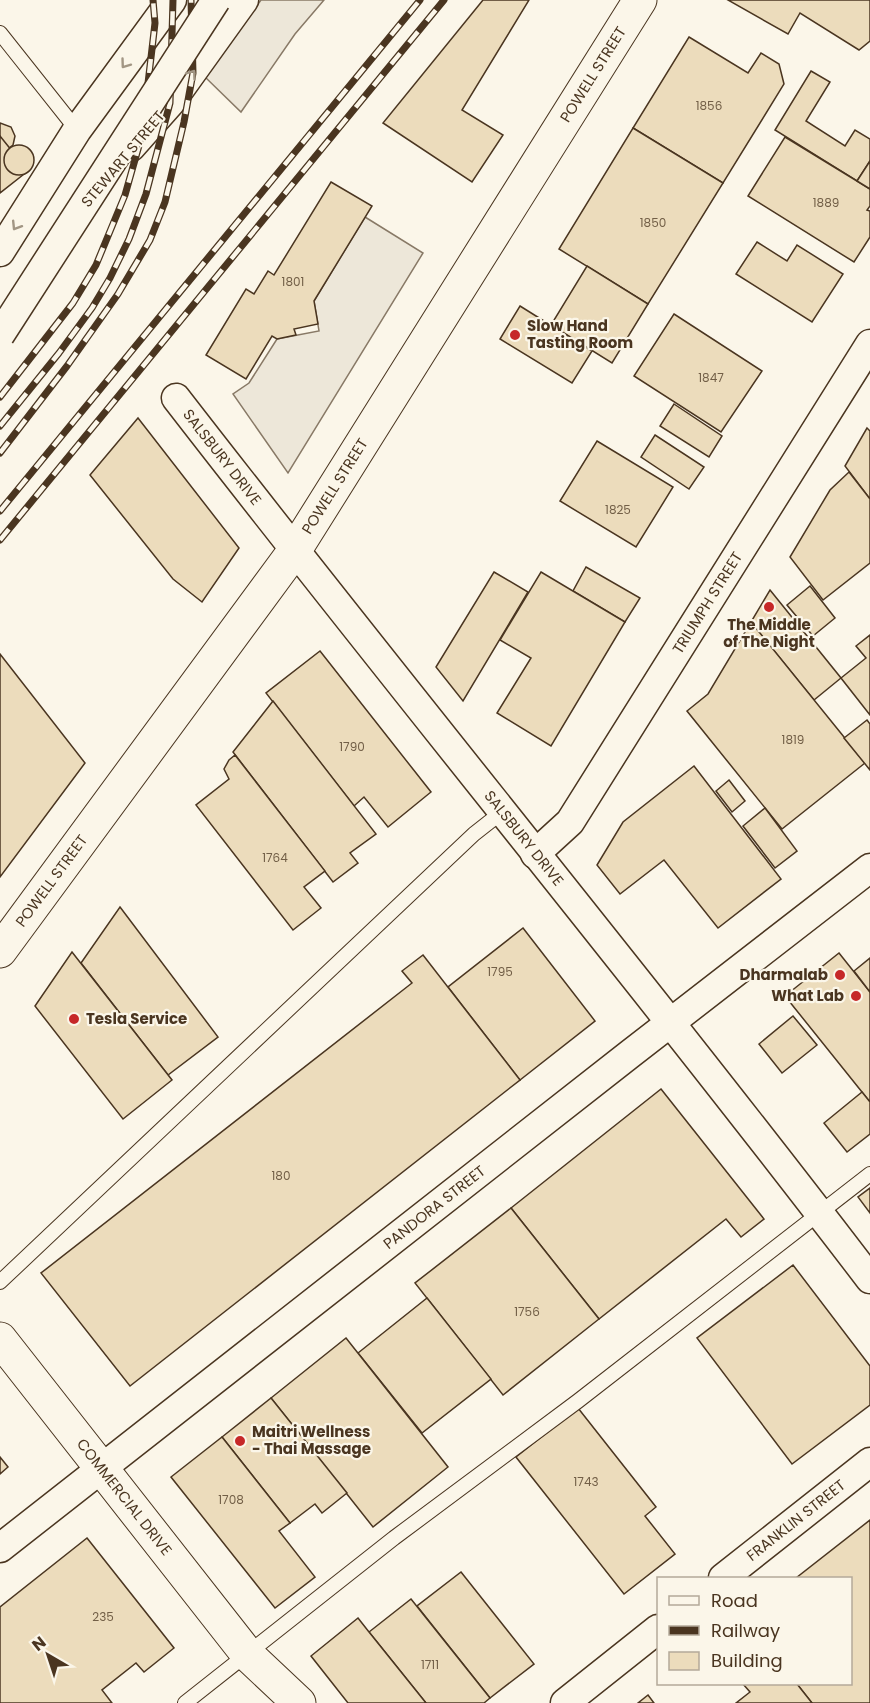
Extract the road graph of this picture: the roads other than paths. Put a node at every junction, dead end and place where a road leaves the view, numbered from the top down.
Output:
1 (172, 0) edge
2 (216, 0) edge
3 (244, 0) edge
4 (640, 0) edge
5 (0, 33) edge
6 (77, 130) junction
7 (0, 252) edge
8 (0, 318) edge
9 (0, 335) edge
10 (870, 344) edge
11 (176, 398) dead end
12 (295, 550) junction
13 (502, 812) junction
14 (535, 854) junction
15 (870, 868) edge
16 (0, 951) edge
17 (669, 1023) junction
18 (870, 1174) edge
19 (819, 1213) junction
20 (870, 1279) edge
21 (0, 1282) edge
22 (0, 1339) edge
23 (870, 1462) edge
24 (101, 1468) junction
25 (0, 1548) edge
26 (724, 1577) edge
27 (657, 1630) edge
28 (248, 1654) junction
29 (186, 1703) edge
30 (274, 1703) edge
31 (299, 1703) edge
32 (565, 1703) edge

1 -> 6 street
2 - 9 street, bridge
8 -> 3 street, STEWART STREET
4 - 12 main road, POWELL STREET
5 - 6 lane
6 -> 7 street
10 - 14 street, TRIUMPH STREET
11 - 12 street, SALSBURY DRIVE
12 - 13 street, SALSBURY DRIVE
12 - 16 main road, POWELL STREET
13 - 14 street, SALSBURY DRIVE
13 - 21 lane
14 - 17 street, SALSBURY DRIVE
15 - 17 street, PANDORA STREET
17 - 19 street, SALSBURY DRIVE
17 - 24 street, PANDORA STREET
18 - 19 lane
19 - 20 street, SALSBURY DRIVE
19 - 28 lane
22 - 24 main road, COMMERCIAL DRIVE
23 - 26 street, FRANKLIN STREET
24 - 25 street, PANDORA STREET
24 - 28 main road, COMMERCIAL DRIVE
27 - 32 street
28 - 29 lane
28 - 30 main road, COMMERCIAL DRIVE
28 - 31 main road, COMMERCIAL DRIVE

